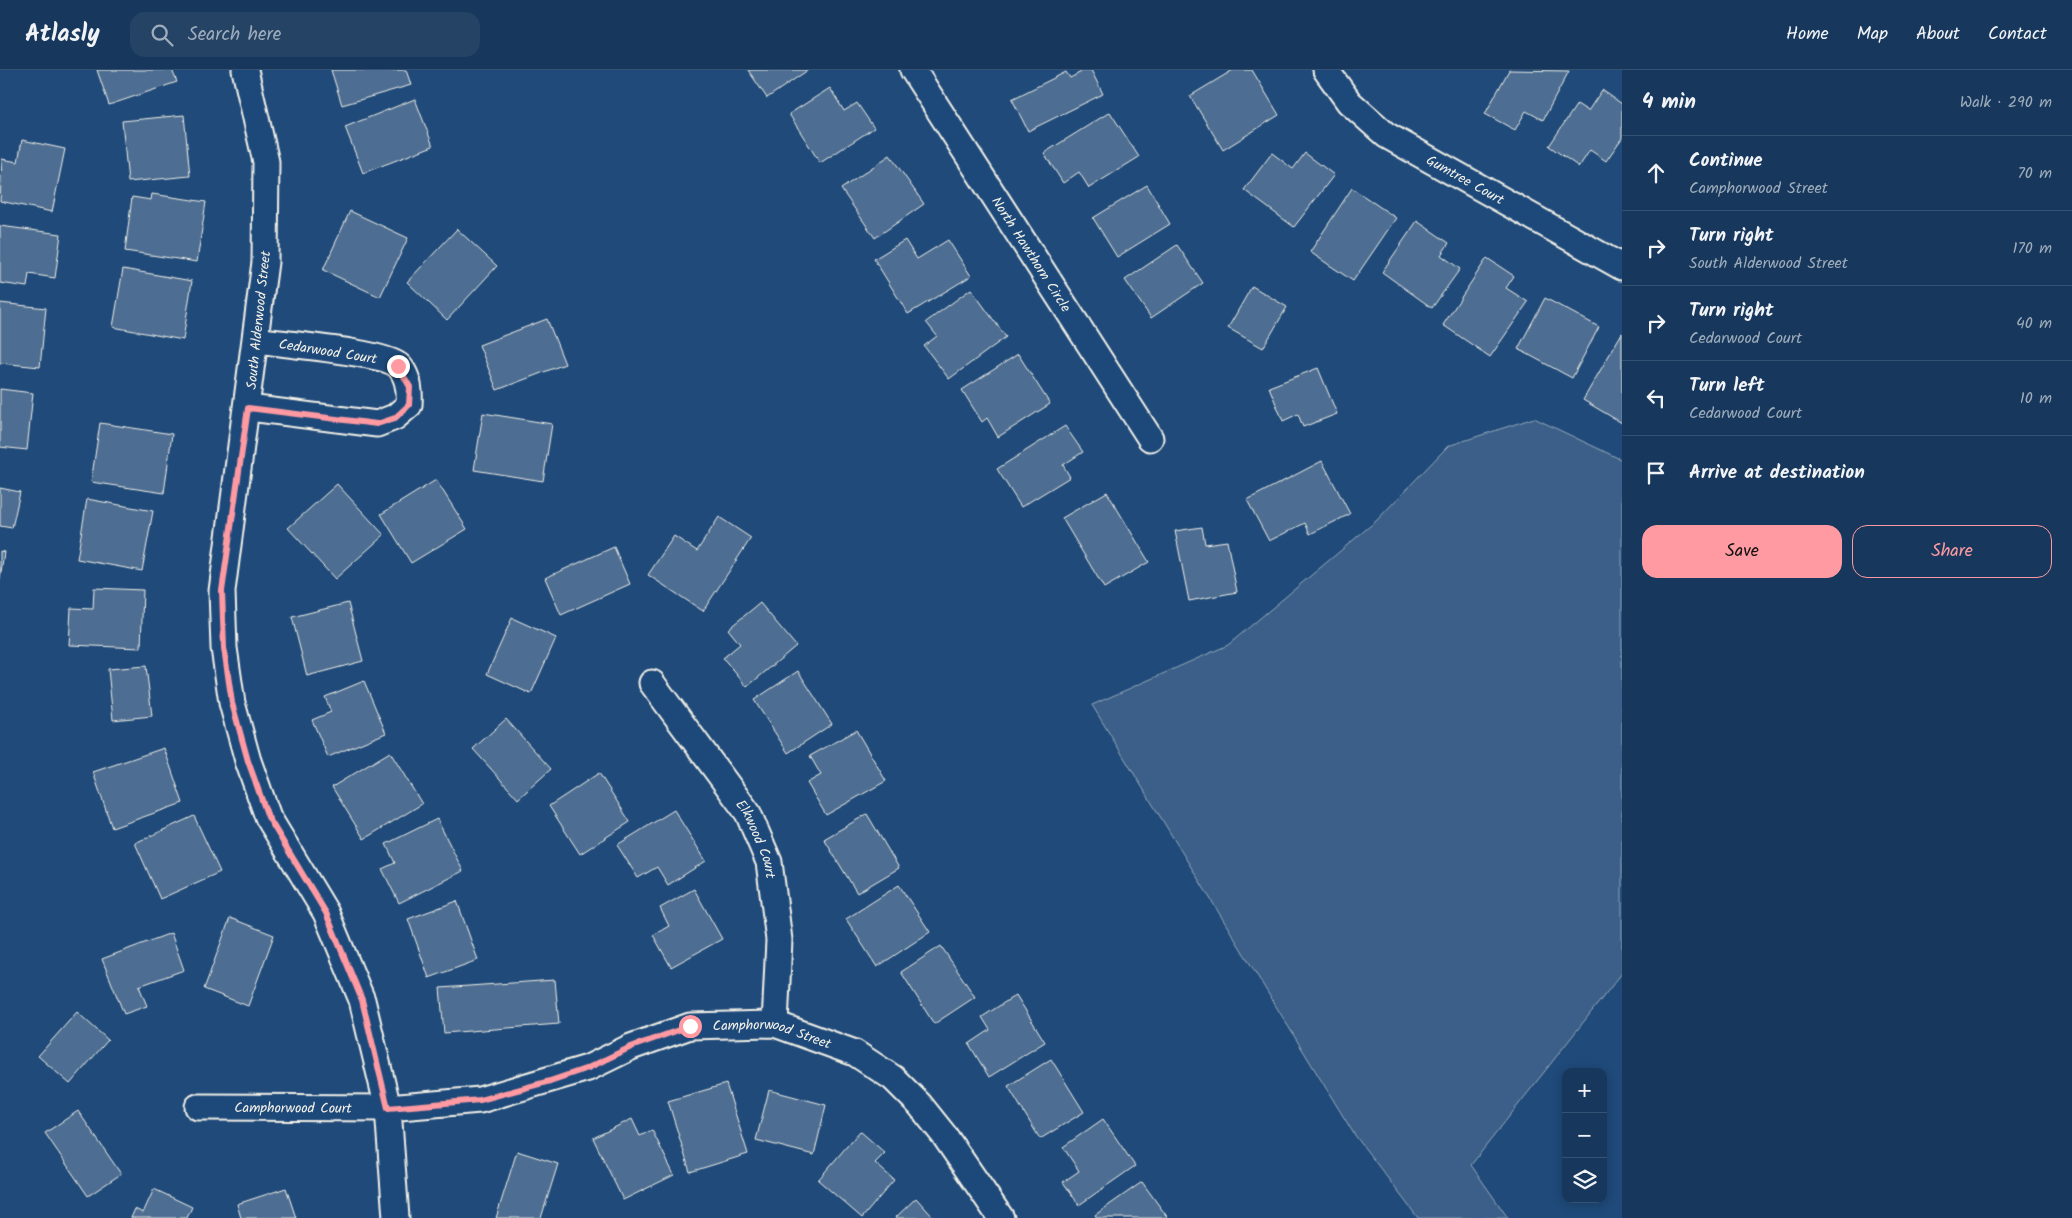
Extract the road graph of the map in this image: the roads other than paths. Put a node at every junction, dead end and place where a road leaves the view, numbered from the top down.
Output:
1 (245, 70) edge
2 (913, 70) edge
3 (1326, 70) edge
4 (1622, 267) edge
5 (256, 340) junction
6 (248, 408) junction
7 (1150, 438) dead end
8 (652, 682) dead end
9 (775, 1024) junction
10 (198, 1107) dead end
11 (388, 1108) junction
12 (396, 1218) edge
13 (1001, 1218) edge

1 - 5 street, South Alderwood Street
2 - 7 street, North Hawthorn Circle
3 - 4 street, Gumtree Court
5 - 6 street, South Alderwood Street
5 - 6 street, Cedarwood Court
6 - 11 street, South Alderwood Street
8 - 9 street, Elkwood Court
9 - 11 street, Camphorwood Street
9 - 13 street, Camphorwood Street
10 - 11 street, Camphorwood Court
11 - 12 street, South Alderwood Street

